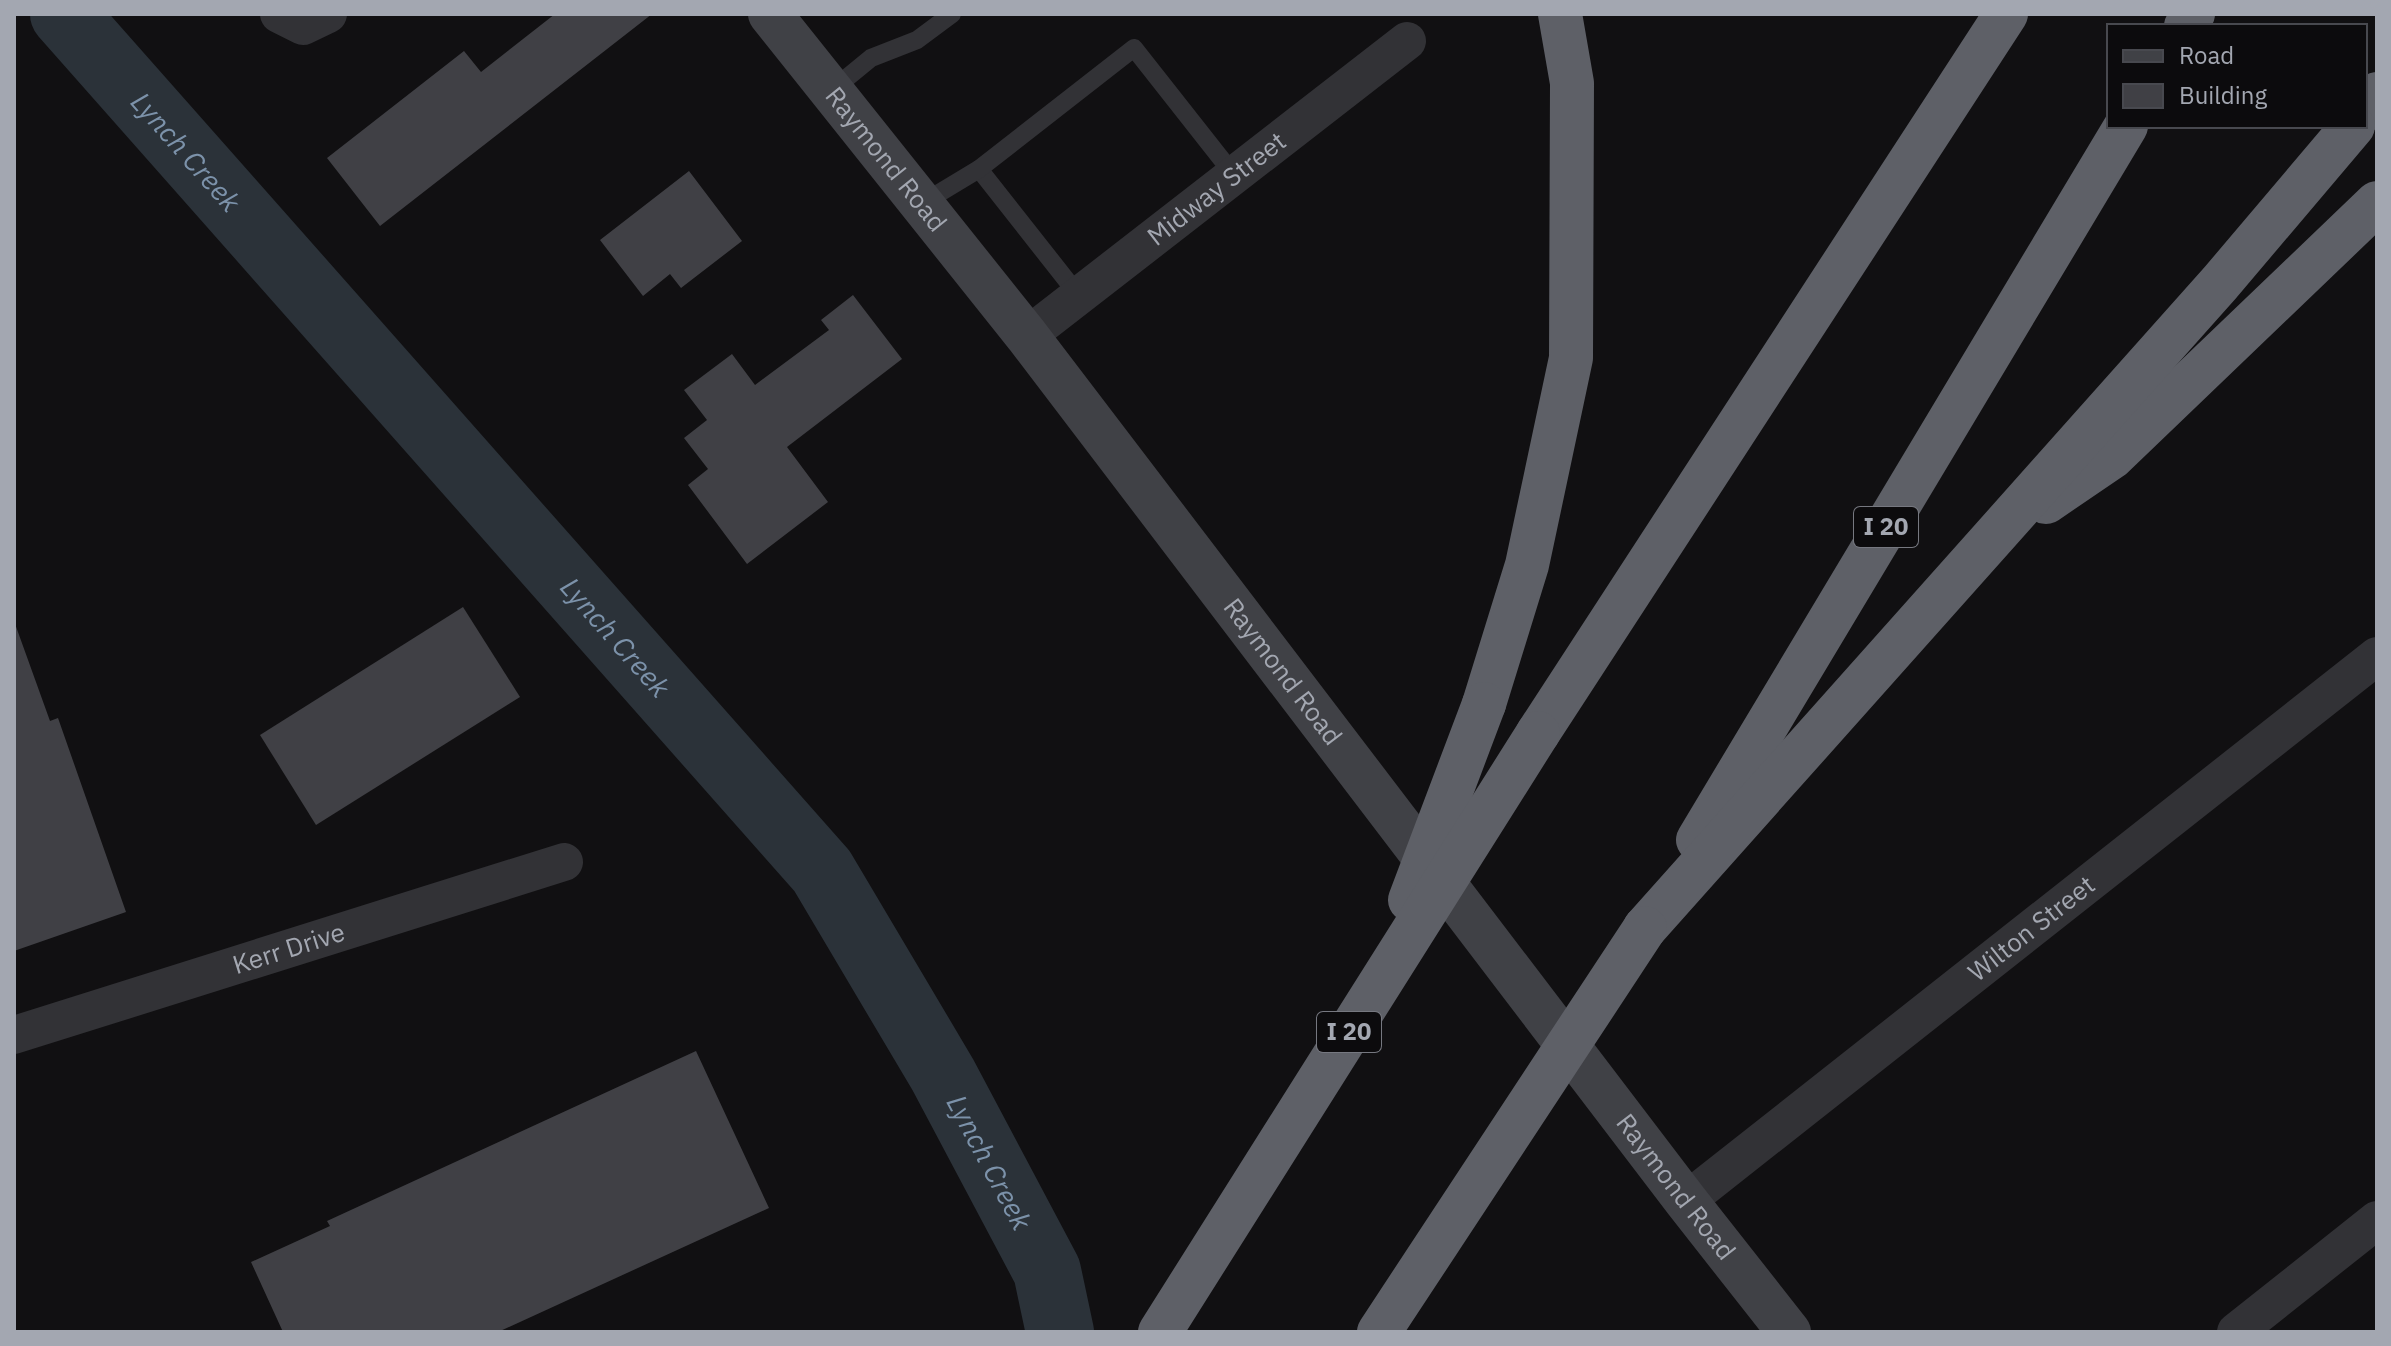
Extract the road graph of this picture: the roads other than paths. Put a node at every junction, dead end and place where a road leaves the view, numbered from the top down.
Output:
1 (279, 14) edge
2 (328, 14) edge
3 (770, 14) edge
4 (952, 14) edge
5 (1560, 14) edge
6 (2006, 14) edge
7 (1407, 41) dead end
8 (832, 90) junction
9 (2125, 128) edge
10 (2351, 128) edge
11 (979, 169) junction
12 (1234, 175) junction
13 (2377, 203) edge
14 (921, 204) junction
15 (1079, 296) junction
16 (1027, 336) junction
17 (1988, 542) junction
18 (2377, 656) edge
19 (564, 862) dead end
20 (1645, 928) junction
21 (1377, 987) junction
22 (14, 1035) edge
23 (1686, 1201) junction
24 (2377, 1220) edge
25 (1160, 1332) edge
26 (1379, 1332) edge
27 (1789, 1332) edge
28 (2236, 1332) edge

1 - 2 street
3 - 8 main road, Raymond Road
4 - 8 lane
5 - 21 highway, bridge
6 - 21 highway, I 20, bridge
7 - 12 street, Midway Street
8 - 14 main road, Raymond Road
9 - 20 highway, I 20
10 - 17 highway
11 - 12 lane
11 - 14 lane
11 - 15 lane
12 - 15 street, Midway Street
13 - 17 highway
14 - 16 main road, Raymond Road
15 - 16 street, Midway Street
16 - 23 main road, Raymond Road
17 - 20 highway
18 - 23 street, Wilton Street
19 - 22 street, Kerr Drive
20 - 26 highway, I 20, bridge
21 - 25 highway, I 20, bridge
23 - 27 main road, Raymond Road
24 - 28 street

